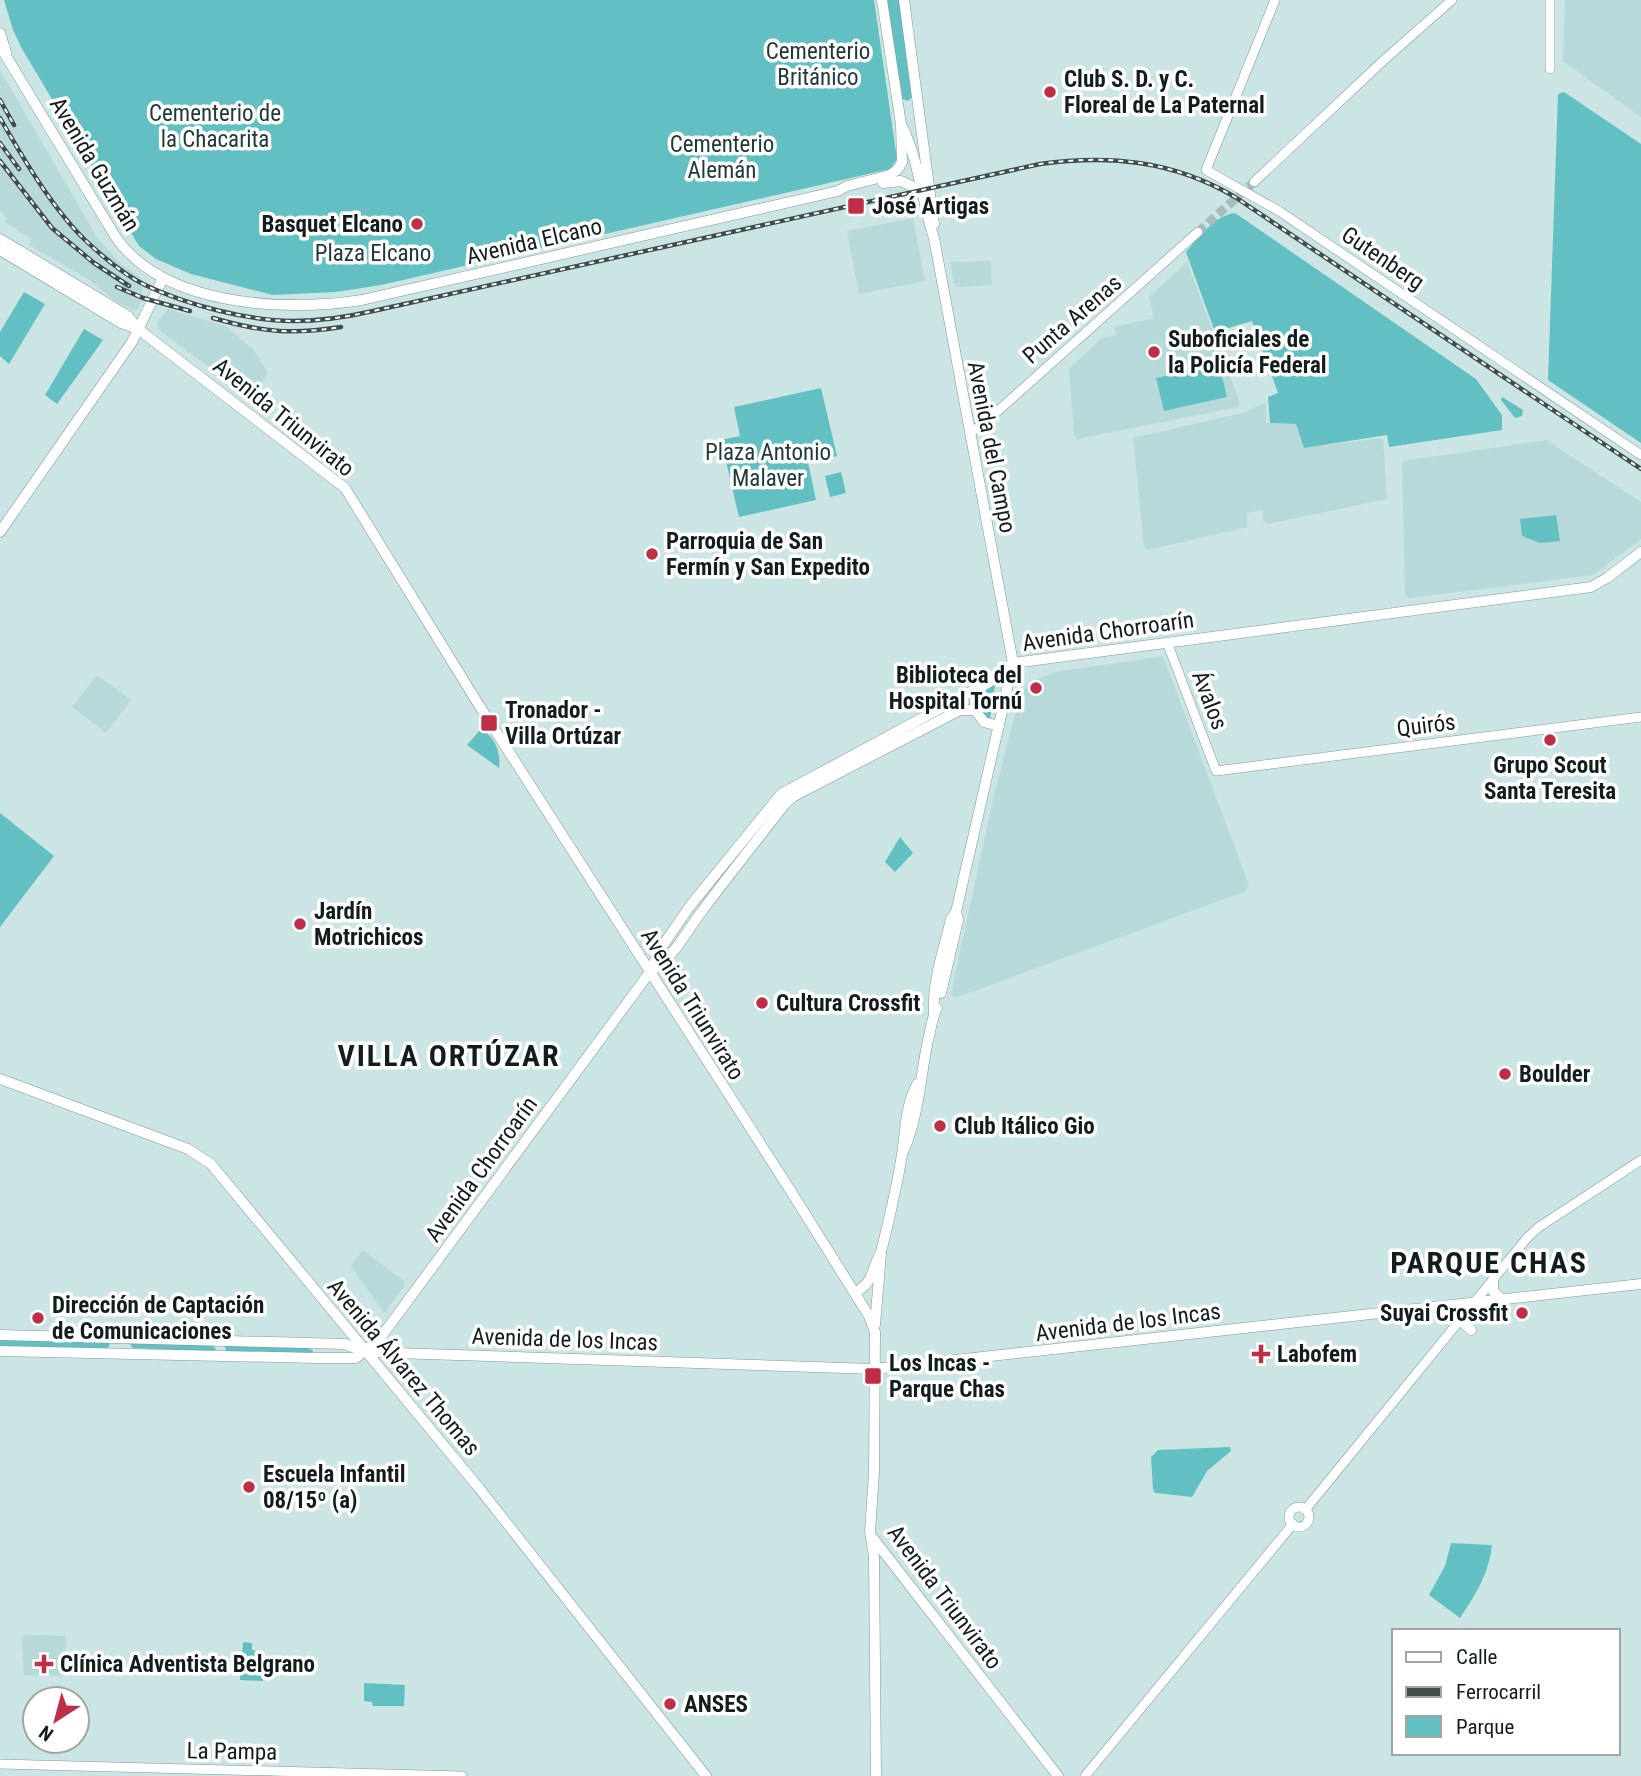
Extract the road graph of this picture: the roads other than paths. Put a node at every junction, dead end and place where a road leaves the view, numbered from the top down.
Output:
1 (882, 0) edge
2 (904, 0) edge
3 (1275, 0) edge
4 (1452, 0) edge
5 (1550, 0) edge
6 (0, 33) edge
7 (0, 46) edge
8 (7, 56) junction
9 (1550, 68) dead end
10 (917, 98) junction
11 (897, 100) junction
12 (901, 124) junction
13 (925, 154) junction
14 (915, 167) junction
15 (894, 177) junction
16 (1254, 182) tunnel mouth
17 (922, 191) junction
18 (1198, 232) tunnel mouth
19 (934, 238) junction
20 (0, 239) edge
21 (0, 250) edge
22 (163, 278) junction
23 (138, 329) junction
24 (151, 338) junction
25 (132, 342) junction
26 (970, 432) junction
27 (1641, 455) edge
28 (0, 532) edge
29 (1641, 552) edge
30 (1167, 642) junction
31 (1013, 663) junction
32 (982, 686) junction
33 (975, 710) junction
34 (1641, 717) edge
35 (999, 726) junction
36 (904, 727) junction
37 (909, 738) junction
38 (848, 762) junction
39 (1216, 771) joint
40 (650, 972) junction
41 (0, 1079) edge
42 (1641, 1160) edge
43 (881, 1252) junction
44 (1493, 1280) junction
45 (1641, 1284) edge
46 (855, 1293) junction
47 (1502, 1299) junction
48 (1474, 1303) junction
49 (1440, 1307) junction
50 (1461, 1320) junction
51 (1471, 1330) dead end
52 (874, 1332) junction
53 (0, 1335) edge
54 (0, 1351) edge
55 (365, 1352) junction
56 (874, 1369) junction
57 (872, 1537) junction
58 (0, 1764) edge
59 (462, 1776) edge
60 (706, 1776) edge
61 (876, 1776) edge
62 (1058, 1776) edge
63 (1085, 1776) edge

1 - 11 main road, Avenida del Campo
2 - 10 main road, Avenida del Campo
3 - 27 street, Gutenberg
4 - 16 street
5 - 9 street
6 - 8 main road, Avenida Guzmán
7 - 8 main road, Avenida Guzmán
8 - 22 main road, Avenida Guzmán
10 - 11 main road
10 - 13 main road, Avenida del Campo
11 - 12 main road, Avenida del Campo
12 - 14 main road, Avenida del Campo
12 - 15 main road, Avenida del Campo
13 - 14 main road
13 - 19 main road, Avenida del Campo
14 - 15 main road, Avenida Elcano
14 - 17 main road, Avenida del Campo
15 - 17 main road
15 - 22 main road, Avenida Elcano
17 - 19 main road, Avenida del Campo
18 - 26 street, Punta Arenas
19 - 26 main road, Avenida del Campo
20 - 23 main road, Avenida Triunvirato
21 - 23 main road, Avenida Triunvirato
22 - 23 main road
23 - 24 main road, Avenida Triunvirato
23 - 25 main road
24 - 25 main road
24 - 40 main road, Avenida Triunvirato
25 - 28 main road
26 - 31 main road, Avenida del Campo
29 - 30 main road, Avenida Chorroarín
30 - 31 main road, Avenida Chorroarín
30 - 39 street, Ávalos
31 - 32 main road, Avenida Chorroarín
31 - 35 main road
32 - 33 main road
32 - 36 main road, Avenida Chorroarín
33 - 35 main road
33 - 37 main road, Avenida Chorroarín
34 - 39 street, Quirós
35 - 43 main road
36 - 37 main road
36 - 38 main road, Avenida Chorroarín
37 - 38 main road, Avenida Chorroarín
38 - 40 main road, Avenida Chorroarín
40 - 46 main road, Avenida Triunvirato
40 - 55 main road, Avenida Chorroarín
41 - 55 main road, Avenida Álvarez Thomas
42 - 44 street
43 - 46 main road
43 - 52 main road
44 - 47 main road
44 - 48 street
45 - 47 main road, Avenida de los Incas
46 - 52 main road, Avenida Triunvirato
47 - 48 main road, Avenida de los Incas
48 - 49 main road, Avenida de los Incas
48 - 50 street
49 - 50 main road
49 - 56 main road, Avenida de los Incas
50 - 51 main road
50 - 63 street
52 - 56 main road, Avenida Triunvirato
53 - 55 main road, Avenida de los Incas
54 - 55 main road, Avenida de los Incas
55 - 56 main road, Avenida de los Incas
55 - 60 main road, Avenida Álvarez Thomas
56 - 57 main road, Avenida Triunvirato
57 - 61 main road
57 - 62 main road, Avenida Triunvirato
58 - 59 street, La Pampa

